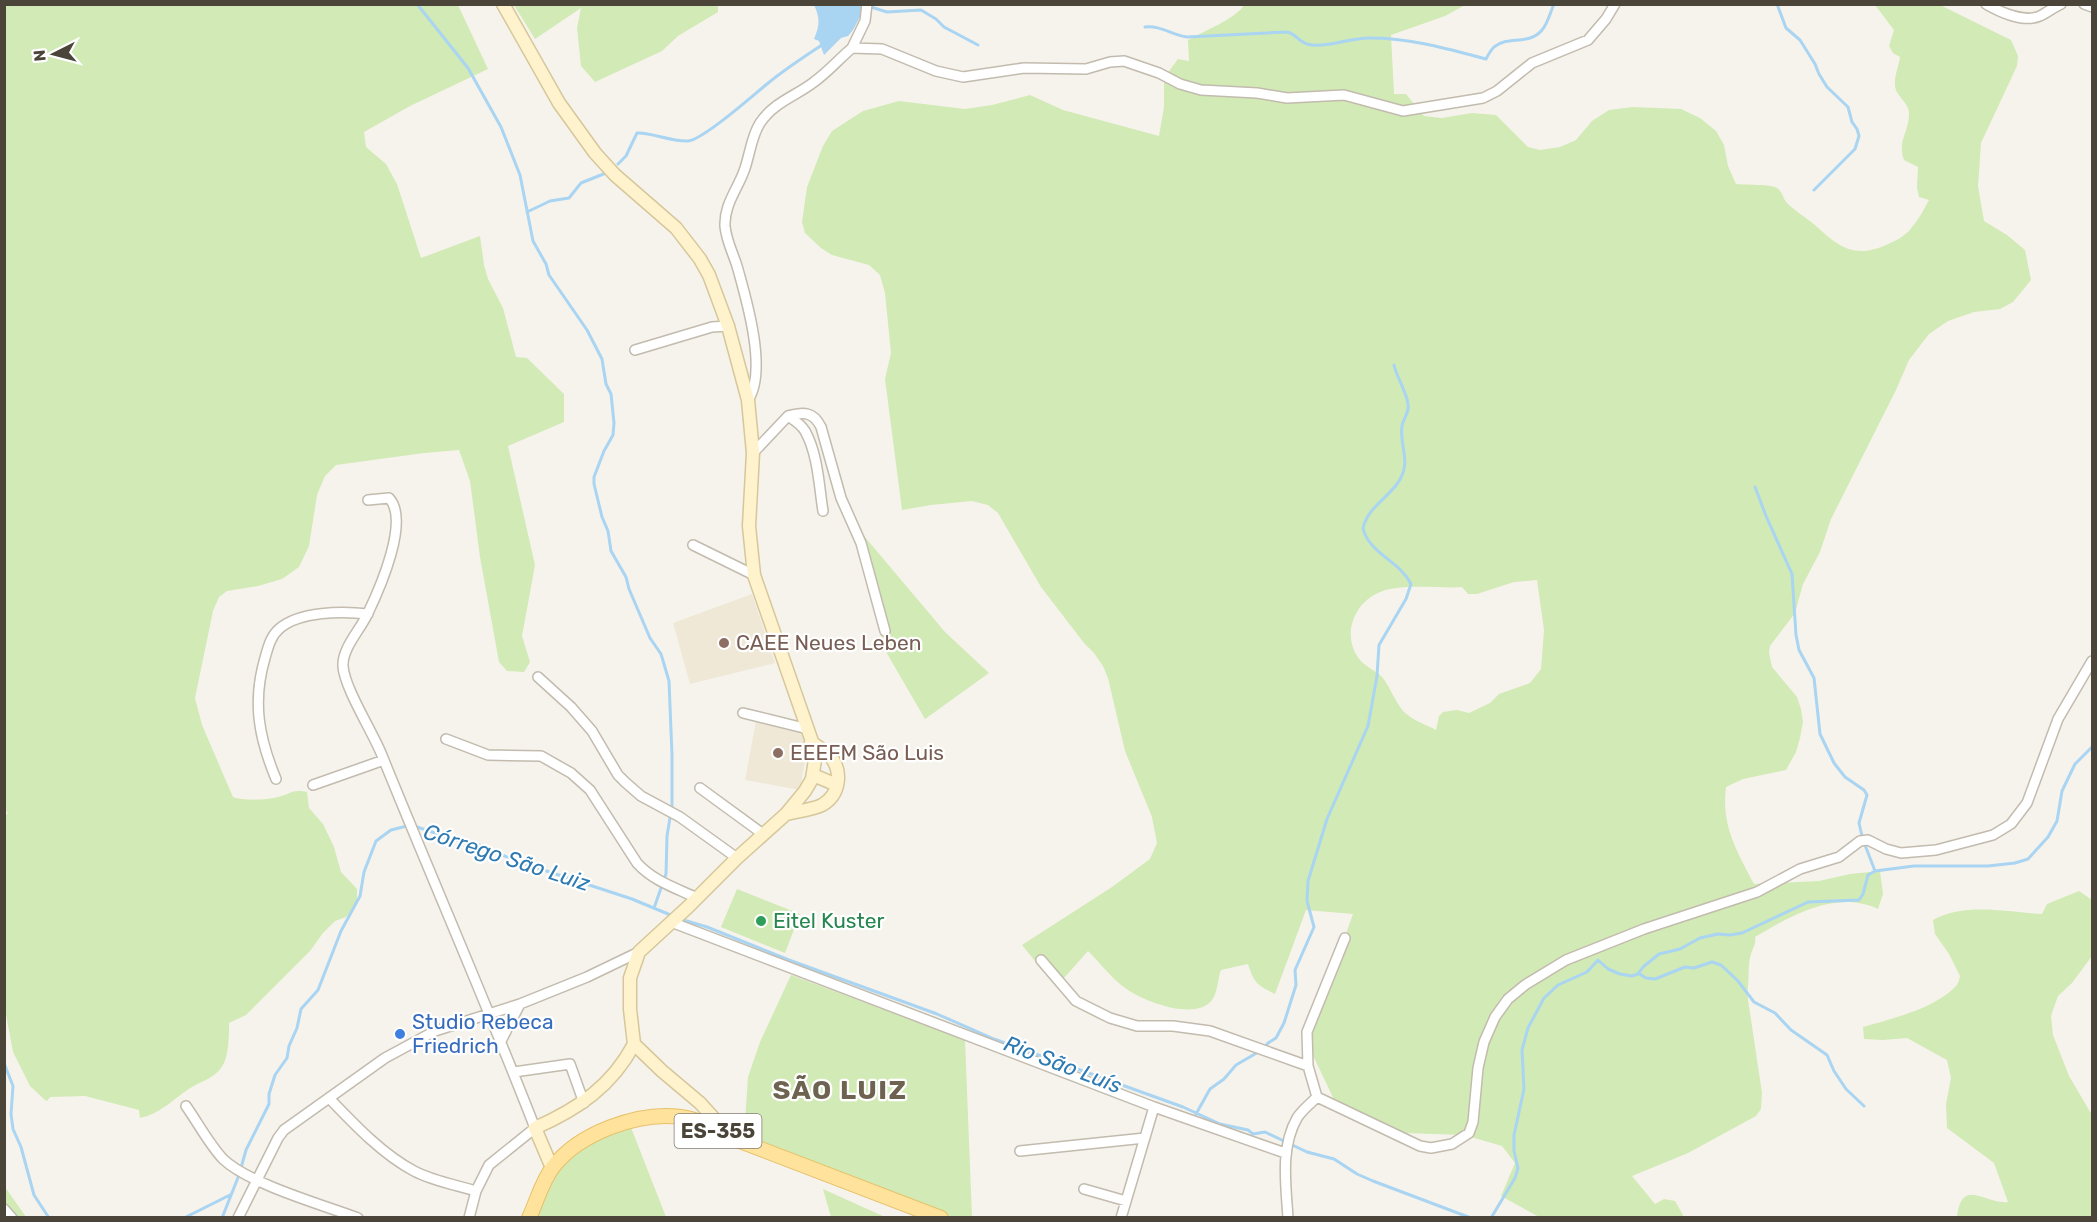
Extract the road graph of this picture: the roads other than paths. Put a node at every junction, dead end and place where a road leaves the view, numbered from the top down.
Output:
1 (503, 4) edge
2 (867, 4) edge
3 (1615, 4) edge
4 (1986, 4) edge
5 (2061, 4) edge
6 (2084, 4) edge
7 (2092, 7) edge
8 (852, 48) junction
9 (728, 326) junction
10 (635, 350) dead end
11 (748, 400) junction
12 (788, 416) junction
13 (753, 453) junction
14 (368, 500) dead end
15 (823, 511) dead end
16 (693, 545) dead end
17 (754, 575) junction
18 (368, 614) junction
19 (885, 631) dead end
20 (2092, 661) edge
21 (538, 677) dead end
22 (743, 713) dead end
23 (808, 729) junction
24 (446, 739) dead end
25 (810, 741) junction
26 (384, 760) junction
27 (813, 775) junction
28 (276, 780) dead end
29 (313, 784) dead end
30 (837, 785) junction
31 (700, 788) dead end
32 (805, 791) junction
33 (824, 804) junction
34 (786, 814) junction
35 (763, 834) junction
36 (737, 858) junction
37 (693, 902) junction
38 (672, 921) junction
39 (1345, 938) dead end
40 (639, 952) junction
41 (1041, 960) dead end
42 (520, 1004) junction
43 (490, 1014) junction
44 (501, 1041) junction
45 (634, 1044) junction
46 (1308, 1066) junction
47 (514, 1072) junction
48 (329, 1098) junction
49 (1317, 1098) junction
50 (584, 1103) junction
51 (186, 1106) dead end
52 (1154, 1107) junction
53 (536, 1128) junction
54 (732, 1138) junction
55 (1145, 1138) junction
56 (1287, 1148) junction
57 (1020, 1151) dead end
58 (552, 1168) junction
59 (254, 1179) junction
60 (1084, 1189) dead end
61 (476, 1191) junction
62 (1126, 1201) junction
63 (4, 1209) edge
64 (12, 1218) edge
65 (238, 1218) edge
66 (358, 1218) edge
67 (469, 1218) edge
68 (529, 1218) edge
69 (941, 1218) edge
70 (1121, 1218) edge
71 (1288, 1218) edge

1 - 9 street
2 - 8 street
3 - 8 street
4 - 5 street
6 - 7 street
8 - 11 street
9 - 10 street
9 - 11 street
11 - 13 street
12 - 13 street
12 - 15 street
12 - 19 street
13 - 17 street
14 - 18 street
16 - 17 street
17 - 23 street
18 - 26 street
18 - 28 street
20 - 49 street
21 - 36 street
22 - 23 street
23 - 25 street
24 - 37 street
25 - 27 street
25 - 30 street
26 - 29 street
26 - 43 street
27 - 30 street
27 - 32 street
30 - 33 street
31 - 35 street
32 - 33 street
32 - 34 street
33 - 34 street
34 - 35 street
35 - 36 street
36 - 37 street
37 - 38 street
38 - 40 street
38 - 52 street
39 - 46 street
40 - 42 street
40 - 45 street
41 - 46 street
42 - 43 street
42 - 44 street
43 - 44 street
43 - 48 street
44 - 47 street
45 - 50 street
45 - 54 street
46 - 49 street
47 - 50 street
47 - 53 street
48 - 59 street
48 - 61 street
49 - 56 street
50 - 53 street
51 - 59 street
52 - 55 street
52 - 56 street
53 - 58 street
53 - 61 street
54 - 58 main road, ES-355
54 - 69 main road, ES-355
55 - 57 street
55 - 62 street
56 - 71 street
58 - 68 main road, ES-355
59 - 65 street
59 - 66 street
60 - 62 street
61 - 67 street
62 - 70 street
63 - 64 street

